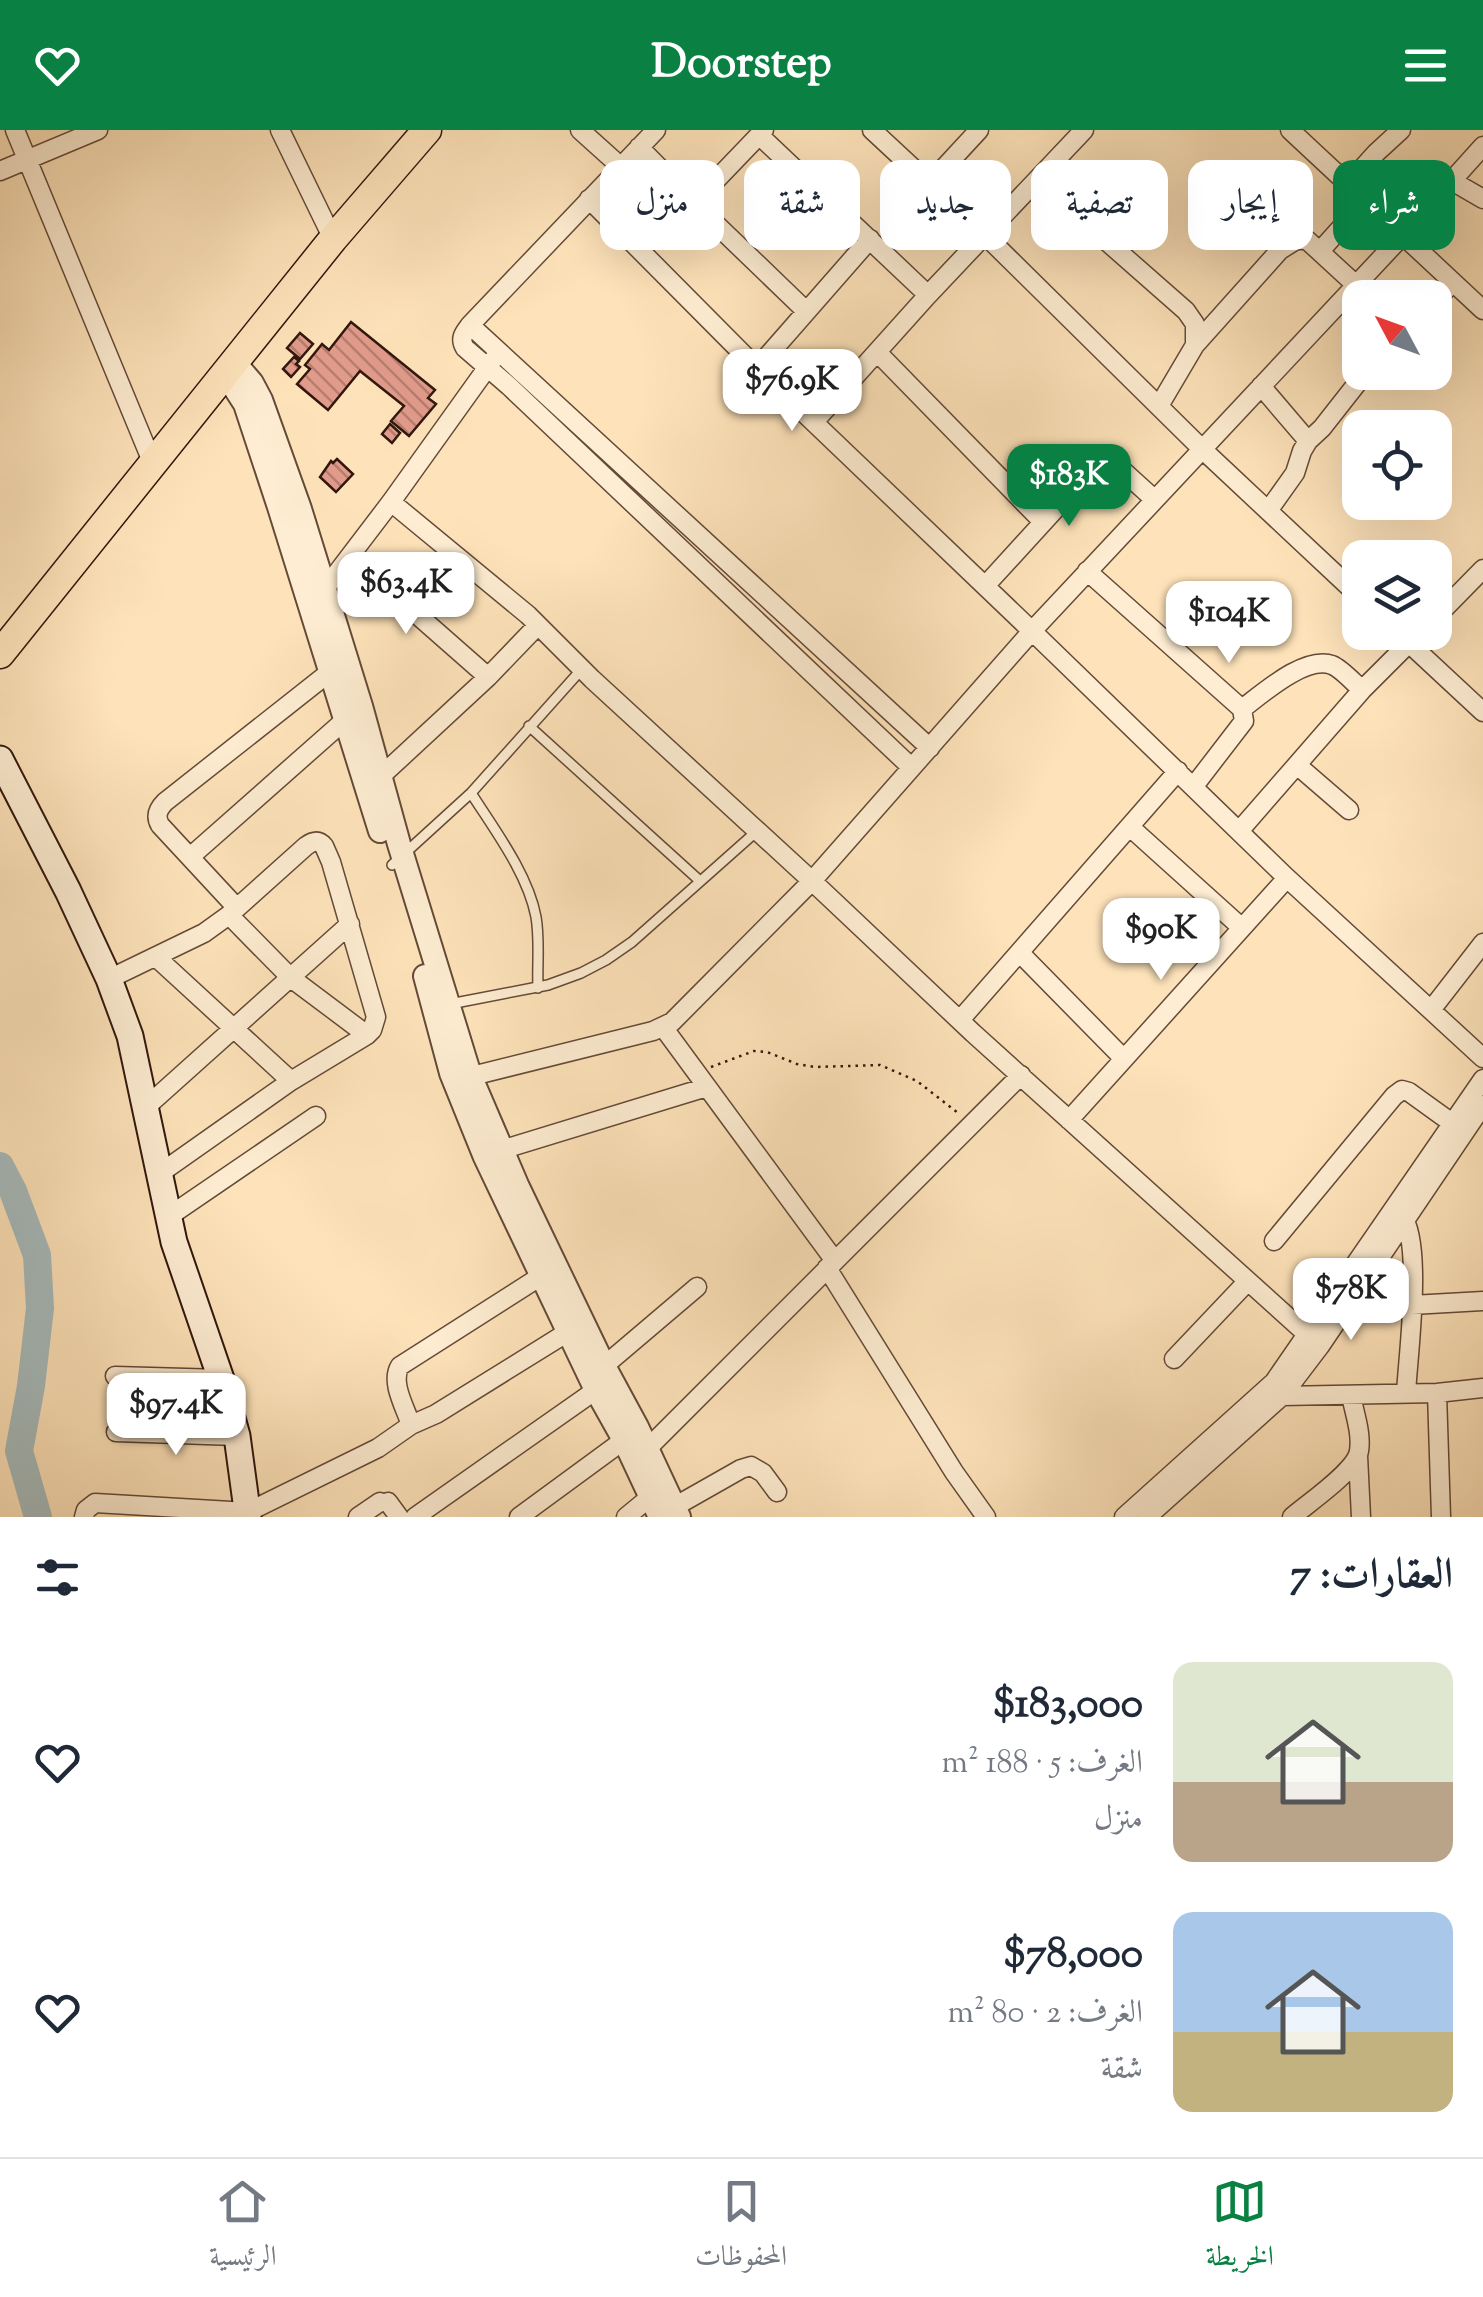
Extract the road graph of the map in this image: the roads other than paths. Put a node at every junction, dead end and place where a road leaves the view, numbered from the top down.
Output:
1 (15, 130) edge
2 (98, 130) edge
3 (280, 130) edge
4 (428, 130) edge
5 (580, 130) edge
6 (656, 130) edge
7 (872, 130) edge
8 (979, 130) edge
9 (1084, 130) edge
10 (1290, 130) edge
11 (1402, 130) edge
12 (762, 133) edge
13 (1483, 146) edge
14 (639, 147) junction
15 (26, 158) junction
16 (613, 160) edge
17 (626, 160) edge
18 (652, 160) edge
19 (905, 160) edge
20 (951, 160) edge
21 (1056, 160) edge
22 (1370, 160) edge
23 (0, 170) edge
24 (1333, 170) edge
25 (724, 172) edge
26 (1455, 178) edge
27 (1455, 183) edge
28 (1031, 186) edge
29 (600, 189) edge
30 (1483, 199) edge
31 (590, 200) junction
32 (1011, 208) edge
33 (724, 232) edge
34 (1333, 237) edge
35 (870, 238) junction
36 (332, 240) junction
37 (971, 250) edge
38 (1002, 250) edge
39 (1117, 250) edge
40 (1389, 250) edge
41 (1419, 250) edge
42 (1320, 251) junction
43 (1351, 280) edge
44 (1361, 280) edge
45 (1453, 282) joint
46 (928, 295) junction
47 (1342, 300) edge
48 (1483, 310) edge
49 (806, 311) junction
50 (470, 325) junction
51 (1194, 345) junction
52 (499, 352) junction
53 (877, 352) junction
54 (230, 368) junction
55 (487, 368) junction
56 (757, 368) junction
57 (1261, 386) junction
58 (1352, 390) edge
59 (1159, 406) junction
60 (559, 420) junction
61 (814, 422) junction
62 (1308, 441) junction
63 (1202, 448) junction
64 (153, 464) junction
65 (1154, 499) junction
66 (391, 502) junction
67 (1268, 511) junction
68 (1044, 522) junction
69 (697, 536) junction
70 (683, 551) junction
71 (1483, 568) edge
72 (1087, 572) junction
73 (1342, 580) edge
74 (1468, 585) junction
75 (985, 586) junction
76 (324, 590) junction
77 (1483, 598) edge
78 (1452, 601) edge
79 (538, 626) junction
80 (1032, 631) junction
81 (1397, 650) edge
82 (1423, 650) edge
83 (0, 654) edge
84 (582, 669) junction
85 (331, 671) junction
86 (488, 676) junction
87 (1362, 690) junction
88 (1242, 709) junction
89 (1483, 712) edge
90 (345, 720) junction
91 (529, 726) junction
92 (930, 748) junction
93 (0, 759) edge
94 (1298, 766) junction
95 (911, 767) junction
96 (1178, 771) junction
97 (380, 777) junction
98 (1194, 786) junction
99 (470, 792) junction
100 (1349, 810) dead end
101 (1130, 827) junction
102 (1240, 830) junction
103 (758, 831) junction
104 (190, 857) junction
105 (397, 860) junction
106 (1287, 878) junction
107 (700, 881) junction
108 (812, 881) junction
109 (233, 912) junction
110 (350, 924) junction
111 (1242, 928) junction
112 (1483, 943) edge
113 (1020, 953) junction
114 (156, 957) junction
115 (291, 978) junction
116 (108, 979) junction
117 (538, 988) junction
118 (450, 1004) junction
119 (1430, 1010) junction
120 (960, 1020) junction
121 (662, 1027) junction
122 (234, 1029) junction
123 (366, 1035) junction
124 (1483, 1058) edge
125 (1124, 1059) junction
126 (1020, 1075) junction
127 (463, 1079) junction
128 (1483, 1079) edge
129 (701, 1080) junction
130 (291, 1081) junction
131 (1483, 1105) edge
132 (146, 1108) junction
133 (316, 1116) dead end
134 (1069, 1120) junction
135 (1452, 1123) junction
136 (501, 1150) junction
137 (160, 1174) junction
138 (510, 1190) junction
139 (1399, 1214) junction
140 (168, 1217) junction
141 (1274, 1241) dead end
142 (831, 1264) junction
143 (549, 1271) junction
144 (1248, 1282) junction
145 (697, 1287) dead end
146 (1483, 1301) edge
147 (1412, 1305) junction
148 (576, 1327) junction
149 (1314, 1341) junction
150 (1174, 1359) dead end
151 (604, 1366) junction
152 (115, 1376) dead end
153 (221, 1379) junction
154 (1483, 1388) edge
155 (596, 1390) junction
156 (1406, 1393) junction
157 (1437, 1393) junction
158 (1273, 1394) junction
159 (1351, 1395) junction
160 (411, 1425) junction
161 (116, 1432) dead end
162 (237, 1436) junction
163 (635, 1451) junction
164 (1358, 1456) junction
165 (777, 1492) dead end
166 (665, 1505) edge
167 (389, 1507) edge
168 (248, 1515) edge
169 (84, 1517) edge
170 (358, 1517) edge
171 (415, 1517) edge
172 (518, 1517) edge
173 (626, 1517) edge
174 (986, 1517) edge
175 (1124, 1517) edge
176 (1147, 1517) edge
177 (1292, 1517) edge
178 (1361, 1517) edge
179 (1441, 1517) edge

1 - 15 street
2 - 15 street
3 - 36 street
4 - 36 main road
5 - 16 street
6 - 14 street
7 - 19 street
8 - 20 street
9 - 21 street
10 - 24 street
11 - 22 street
12 - 25 street
12 - 35 street
13 - 26 street
14 - 17 street
14 - 18 street
15 - 23 street
15 - 64 street
27 - 30 street
28 - 32 street
29 - 31 street
31 - 50 street
31 - 56 street
33 - 49 street
34 - 42 street
35 - 46 street
35 - 49 street
36 - 54 main road
37 - 46 street
38 - 59 street
39 - 51 street
40 - 44 street
41 - 45 street
42 - 43 street
42 - 51 street
45 - 48 street
46 - 53 street
47 - 57 street
49 - 56 street
50 - 52 street
50 - 55 street
51 - 59 street
52 - 55 street
52 - 60 street
53 - 61 street
53 - 68 street
54 - 64 main road
54 - 76 street
55 - 60 street
55 - 66 street
56 - 61 street
57 - 62 street
57 - 63 street
58 - 62 street
59 - 63 street
60 - 69 street
60 - 70 street
61 - 75 street
62 - 67 street
63 - 65 street
63 - 67 street
64 - 83 main road
65 - 68 street
65 - 72 street
66 - 76 street
66 - 79 street
67 - 73 street
68 - 75 street
69 - 70 street
69 - 92 street
70 - 95 street
71 - 74 street
72 - 80 street
72 - 88 street
74 - 77 street
74 - 78 street
75 - 80 street
76 - 85 street
76 - 86 street
76 - 97 street
79 - 84 street
79 - 86 street
80 - 92 street
80 - 96 street
81 - 87 street
82 - 89 street
84 - 91 lane
84 - 103 street
85 - 90 street
85 - 104 street
86 - 97 street
87 - 88 street
87 - 94 street
88 - 98 street
90 - 104 street
90 - 105 street
91 - 99 lane
91 - 107 lane
92 - 95 street
93 - 116 main road
94 - 100 street
94 - 102 street
95 - 108 street
96 - 98 street
96 - 101 street
97 - 105 street
98 - 102 street
99 - 105 lane
99 - 117 lane
101 - 111 street
101 - 113 street
102 - 106 street
103 - 107 lane
103 - 108 street
104 - 109 street
105 - 118 street
105 - 127 street
106 - 111 street
106 - 119 street
107 - 117 lane
108 - 120 street
108 - 121 street
109 - 110 street
109 - 114 street
109 - 115 street
110 - 115 street
110 - 123 street
111 - 125 street
112 - 119 street
113 - 120 street
113 - 125 street
114 - 116 street
114 - 122 street
115 - 122 street
115 - 123 street
116 - 132 main road
117 - 118 lane
118 - 127 street
119 - 124 street
120 - 126 street
121 - 127 street
121 - 129 street
122 - 130 street
122 - 132 street
123 - 130 street
125 - 134 street
126 - 134 street
126 - 142 street
127 - 136 street
127 - 138 street
128 - 135 street
129 - 136 street
129 - 142 street
130 - 137 street
131 - 139 street
132 - 137 main road
133 - 140 street
134 - 144 street
135 - 139 street
135 - 141 street
136 - 138 street
137 - 140 main road
138 - 143 street
139 - 147 street
139 - 149 street
140 - 153 main road
142 - 163 street
142 - 174 street
143 - 148 street
143 - 160 street
144 - 149 street
144 - 150 street
145 - 151 street
146 - 147 street
147 - 156 street
148 - 151 street
148 - 155 street
148 - 160 street
149 - 158 street
151 - 163 street
152 - 153 street
153 - 162 main road
154 - 157 street
155 - 163 street
155 - 171 street
156 - 157 street
156 - 159 street
157 - 179 street
158 - 159 street
158 - 175 street
158 - 176 street
159 - 164 street
160 - 168 street
161 - 162 street
162 - 168 main road
163 - 166 street
163 - 172 street
164 - 177 street
164 - 178 street
165 - 166 street
166 - 173 street
167 - 170 street
168 - 169 street

